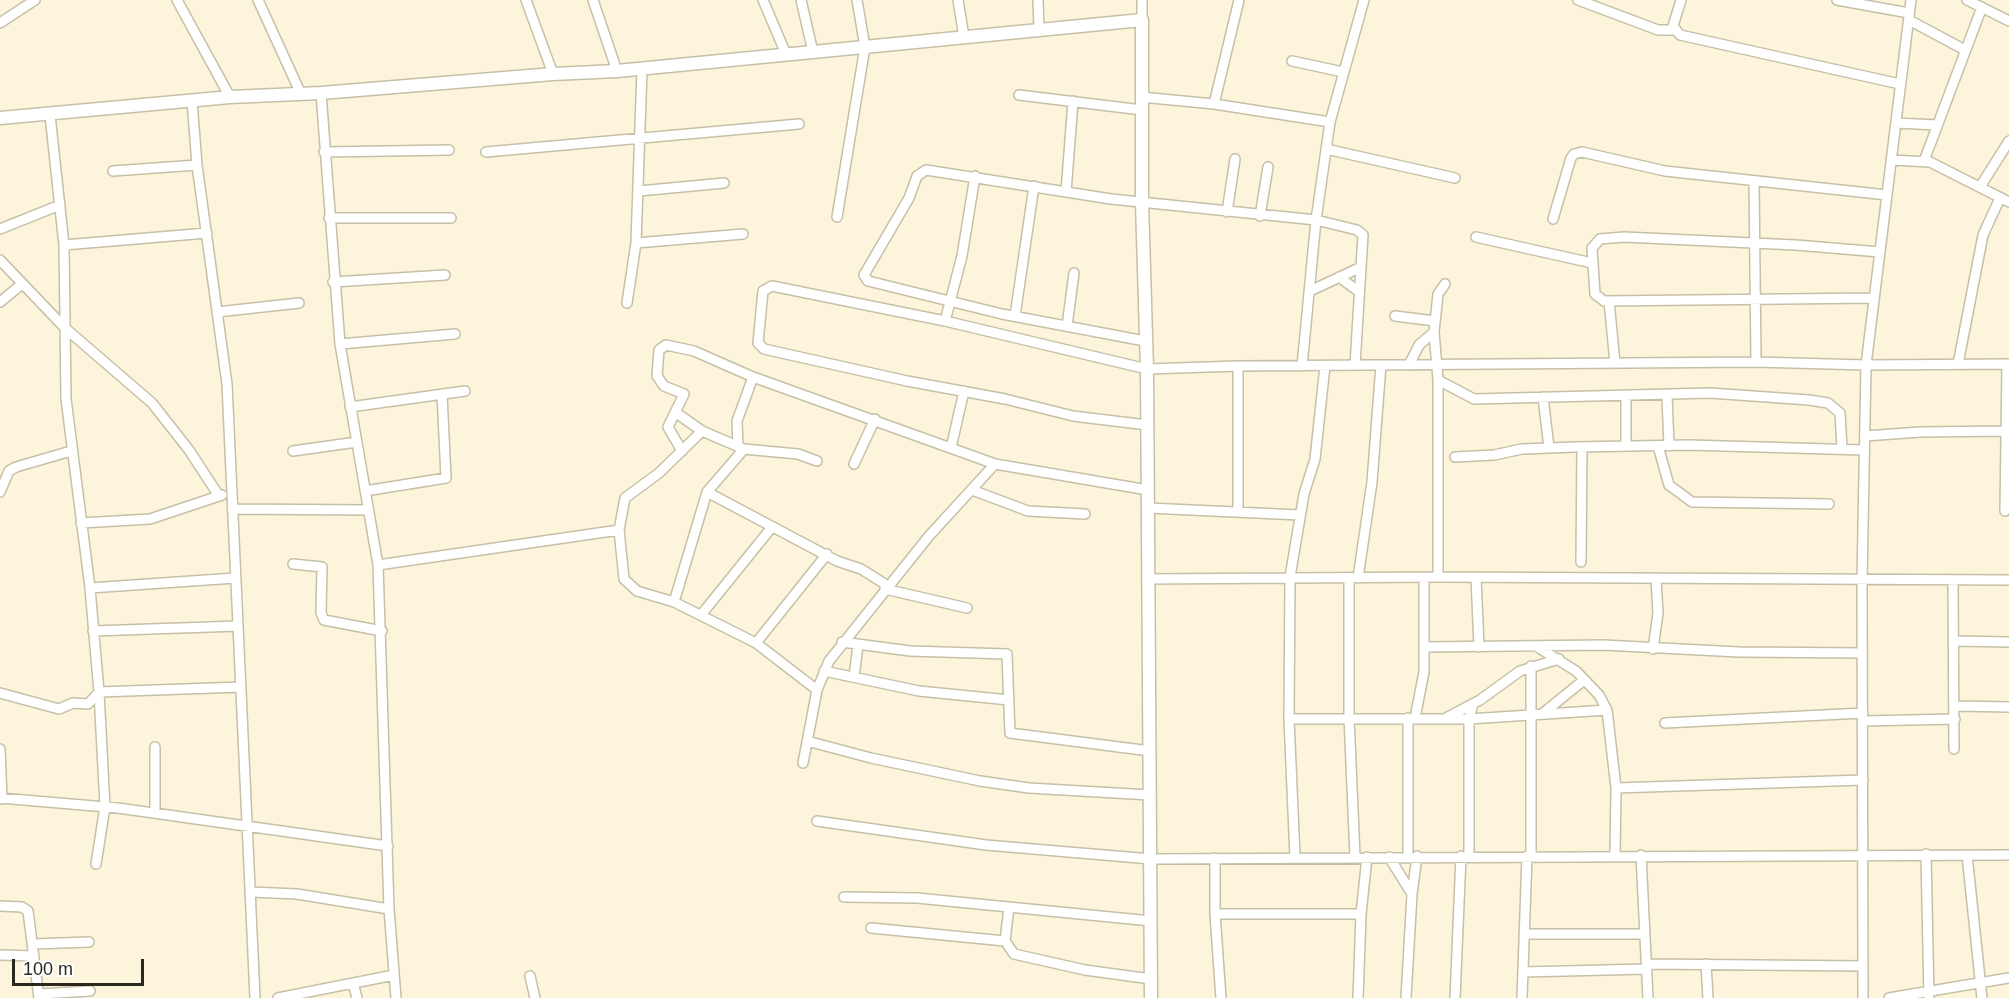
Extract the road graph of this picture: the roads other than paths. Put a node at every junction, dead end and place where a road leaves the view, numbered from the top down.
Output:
1 (35, 0) edge
2 (177, 0) edge
3 (258, 0) edge
4 (526, 0) edge
5 (593, 0) edge
6 (763, 0) edge
7 (801, 0) edge
8 (856, 0) edge
9 (958, 0) edge
10 (1038, 0) edge
11 (1142, 0) edge
12 (1239, 0) edge
13 (1364, 0) edge
14 (1578, 0) edge
15 (1681, 0) edge
16 (1837, 0) edge
17 (1911, 0) edge
18 (1974, 3) edge
19 (18, 4) edge
20 (1909, 17) junction
21 (1142, 20) junction
22 (2009, 21) edge
23 (0, 23) edge
24 (1039, 29) junction
25 (1674, 30) junction
26 (964, 37) junction
27 (865, 46) junction
28 (1965, 50) junction
29 (813, 52) junction
30 (786, 54) junction
31 (1292, 61) dead end
32 (642, 69) junction
33 (617, 71) junction
34 (1343, 72) junction
35 (553, 74) junction
36 (1900, 84) junction
37 (321, 93) junction
38 (301, 94) junction
39 (1019, 94) dead end
40 (230, 97) junction
41 (192, 101) junction
42 (1073, 101) junction
43 (1142, 104) junction
44 (1214, 104) junction
45 (50, 115) junction
46 (0, 118) edge
47 (1330, 122) junction
48 (1896, 123) junction
49 (799, 124) dead end
50 (1937, 125) junction
51 (640, 136) junction
52 (2009, 141) edge
53 (1326, 149) junction
54 (449, 150) dead end
55 (324, 152) junction
56 (486, 152) dead end
57 (1235, 159) dead end
58 (1891, 160) junction
59 (1924, 161) junction
60 (197, 165) junction
61 (1268, 167) dead end
62 (113, 171) dead end
63 (975, 176) junction
64 (1455, 178) dead end
65 (1754, 181) junction
66 (724, 183) dead end
67 (1034, 186) junction
68 (1980, 186) junction
69 (639, 191) junction
70 (1066, 192) junction
71 (1887, 195) junction
72 (2005, 200) edge
73 (1142, 203) junction
74 (60, 205) junction
75 (1227, 212) junction
76 (1260, 216) junction
77 (837, 217) dead end
78 (328, 218) junction
79 (450, 218) dead end
80 (1553, 219) dead end
81 (1316, 220) junction
82 (0, 229) edge
83 (207, 233) junction
84 (743, 234) dead end
85 (1476, 237) dead end
86 (636, 243) junction
87 (1753, 243) junction
88 (64, 245) junction
89 (1880, 252) junction
90 (0, 260) edge
91 (1592, 263) junction
92 (1359, 268) junction
93 (1074, 273) dead end
94 (445, 275) dead end
95 (1339, 277) junction
96 (333, 282) junction
97 (22, 284) junction
98 (1445, 284) dead end
99 (1310, 291) junction
100 (1358, 291) junction
101 (1874, 298) junction
102 (1754, 299) junction
103 (1609, 301) junction
104 (0, 302) edge
105 (951, 302) junction
106 (299, 303) dead end
107 (627, 303) dead end
108 (217, 312) junction
109 (1002, 314) junction
110 (1015, 316) junction
111 (1395, 316) dead end
112 (945, 321) junction
113 (1435, 321) junction
114 (1067, 326) junction
115 (65, 328) junction
116 (1434, 332) junction
117 (1000, 333) junction
118 (455, 334) dead end
119 (1145, 341) junction
120 (339, 344) junction
121 (1756, 362) junction
122 (1615, 363) junction
123 (1958, 364) junction
124 (2008, 364) edge
125 (1355, 365) junction
126 (1381, 365) junction
127 (1409, 365) junction
128 (1436, 365) junction
129 (1866, 365) junction
130 (1238, 366) junction
131 (1302, 366) junction
132 (1325, 366) junction
133 (1147, 369) junction
134 (753, 377) junction
135 (1438, 380) junction
136 (465, 391) dead end
137 (964, 391) junction
138 (442, 394) junction
139 (1626, 396) junction
140 (1667, 396) junction
141 (1543, 397) junction
142 (350, 407) junction
143 (675, 412) junction
144 (875, 419) junction
145 (1147, 425) junction
146 (702, 431) junction
147 (2006, 431) junction
148 (1864, 436) junction
149 (357, 442) junction
150 (1626, 446) junction
151 (1658, 446) junction
152 (1670, 446) junction
153 (1582, 447) junction
154 (741, 448) junction
155 (951, 448) junction
156 (1549, 448) junction
157 (1842, 449) junction
158 (1864, 450) junction
159 (71, 451) junction
160 (293, 451) dead end
161 (682, 451) junction
162 (1455, 457) dead end
163 (2007, 459) edge
164 (817, 461) dead end
165 (854, 464) dead end
166 (995, 464) junction
167 (365, 490) junction
168 (972, 490) junction
169 (1148, 490) junction
170 (0, 492) edge
171 (707, 492) junction
172 (231, 494) junction
173 (219, 496) junction
174 (1829, 504) dead end
175 (1148, 508) junction
176 (232, 509) junction
177 (368, 510) junction
178 (1238, 511) junction
179 (2006, 511) dead end
180 (1085, 514) dead end
181 (1300, 515) junction
182 (81, 523) junction
183 (772, 527) junction
184 (619, 530) junction
185 (827, 554) junction
186 (1581, 562) dead end
187 (293, 564) dead end
188 (378, 565) junction
189 (1424, 577) junction
190 (1438, 577) junction
191 (1476, 577) junction
192 (235, 578) junction
193 (1290, 578) junction
194 (1354, 578) junction
195 (1147, 579) junction
196 (1656, 579) junction
197 (2009, 580) edge
198 (1862, 581) junction
199 (1953, 581) junction
200 (90, 588) junction
201 (886, 588) junction
202 (675, 602) junction
203 (967, 608) dead end
204 (701, 615) junction
205 (238, 626) junction
206 (93, 631) junction
207 (382, 631) junction
208 (1955, 641) junction
209 (843, 642) junction
210 (2009, 642) edge
211 (756, 643) junction
212 (858, 645) junction
213 (1479, 646) junction
214 (1537, 646) junction
215 (1424, 647) junction
216 (1653, 649) junction
217 (1862, 653) junction
218 (1559, 659) junction
219 (1531, 666) junction
220 (824, 671) junction
221 (854, 677) junction
222 (1584, 680) junction
223 (241, 687) junction
224 (817, 690) junction
225 (99, 692) junction
226 (0, 693) edge
227 (13, 698) junction
228 (1009, 700) junction
229 (0, 704) edge
230 (1473, 704) junction
231 (1956, 706) junction
232 (2009, 707) edge
233 (1607, 710) junction
234 (1537, 715) junction
235 (1349, 717) junction
236 (1863, 717) junction
237 (1412, 718) junction
238 (1289, 719) junction
239 (1444, 719) junction
240 (1469, 719) junction
241 (1955, 719) junction
242 (1665, 723) dead end
243 (807, 741) junction
244 (155, 747) dead end
245 (0, 749) edge
246 (1954, 749) dead end
247 (1150, 751) junction
248 (803, 764) dead end
249 (1863, 780) junction
250 (1616, 788) junction
251 (1150, 795) junction
252 (1, 798) edge
253 (105, 807) junction
254 (155, 813) junction
255 (817, 821) dead end
256 (248, 827) junction
257 (388, 846) junction
258 (1864, 854) junction
259 (1926, 854) junction
260 (1616, 855) junction
261 (1641, 855) junction
262 (1967, 855) junction
263 (2009, 855) edge
264 (1413, 856) junction
265 (1465, 856) junction
266 (1529, 856) junction
267 (1295, 857) junction
268 (1355, 857) junction
269 (1367, 857) junction
270 (1389, 857) junction
271 (1215, 858) junction
272 (1151, 859) junction
273 (96, 864) dead end
274 (251, 892) junction
275 (1412, 894) junction
276 (844, 897) dead end
277 (0, 906) edge
278 (1009, 907) junction
279 (389, 909) junction
280 (1215, 914) junction
281 (1361, 914) junction
282 (1151, 921) junction
283 (871, 928) dead end
284 (1524, 934) junction
285 (1645, 934) junction
286 (1005, 941) junction
287 (88, 942) dead end
288 (33, 944) junction
289 (0, 955) edge
290 (34, 956) junction
291 (1706, 964) junction
292 (1647, 966) junction
293 (1863, 966) junction
294 (1523, 972) junction
295 (394, 975) junction
296 (530, 976) dead end
297 (2009, 978) edge
298 (1151, 979) junction
299 (353, 983) junction
300 (1980, 983) junction
301 (90, 991) dead end
302 (1929, 994) edge
303 (39, 996) edge
304 (255, 998) edge
305 (278, 998) edge
306 (357, 998) edge
307 (396, 998) edge
308 (535, 998) edge
309 (1151, 998) edge
310 (1221, 998) edge
311 (1358, 998) edge
312 (1406, 998) edge
313 (1455, 998) edge
314 (1522, 998) edge
315 (1648, 998) edge
316 (1708, 998) edge
317 (1863, 998) edge
318 (1889, 998) edge
319 (1982, 998) edge

1 - 19 street
2 - 40 street
3 - 38 street
4 - 35 street
5 - 33 street
6 - 30 street
7 - 29 street
8 - 27 street
9 - 26 street
10 - 24 street
11 - 21 street
12 - 44 street
13 - 34 street
14 - 25 street
15 - 25 street
16 - 20 street
17 - 20 street
18 - 22 street
18 - 28 street
19 - 23 street
20 - 28 street
20 - 36 street
21 - 24 street
21 - 43 street
24 - 26 street
25 - 36 street
26 - 27 street
27 - 29 street
27 - 77 street
28 - 50 street
29 - 30 street
30 - 32 street
31 - 34 street
32 - 33 street
32 - 51 street
33 - 35 street
34 - 47 street
35 - 37 street
36 - 48 street
37 - 38 street
37 - 55 street
38 - 40 street
39 - 42 street
40 - 41 street
41 - 45 street
41 - 60 street
42 - 43 street
42 - 70 street
43 - 44 street
43 - 73 street
44 - 47 street
45 - 46 street
45 - 74 street
47 - 53 street
48 - 50 street
48 - 58 street
49 - 51 street
50 - 59 street
51 - 56 street
51 - 69 street
52 - 68 street
53 - 64 street
53 - 81 street
54 - 55 street
55 - 78 street
57 - 75 street
58 - 59 street
58 - 71 street
59 - 68 street
60 - 62 street
60 - 83 street
61 - 76 street
63 - 67 street
63 - 105 street
63 - 105 street
65 - 71 street
65 - 80 street
65 - 87 street
66 - 69 street
67 - 70 street
67 - 110 street
68 - 72 street
69 - 86 street
70 - 73 street
71 - 89 street
72 - 123 street
73 - 75 street
73 - 119 street
74 - 82 street
74 - 88 street
75 - 76 street
76 - 81 street
78 - 79 street
78 - 96 street
81 - 92 street
81 - 99 street
83 - 88 street
83 - 108 street
84 - 86 street
85 - 91 street
86 - 107 street
87 - 89 street
87 - 91 street
87 - 102 street
88 - 115 street
89 - 101 street
90 - 97 street
91 - 103 street
92 - 95 street
92 - 100 street
93 - 114 street
94 - 96 street
95 - 99 street
95 - 100 street
96 - 120 street
97 - 104 street
97 - 115 street
98 - 113 street
99 - 131 street
100 - 125 street
101 - 102 street
101 - 129 street
102 - 103 street
102 - 121 street
103 - 122 street
105 - 109 street
105 - 112 street
106 - 108 street
108 - 172 street
109 - 110 street
109 - 117 street
110 - 114 street
111 - 113 street
112 - 117 street
112 - 137 street
113 - 116 street
114 - 119 street
115 - 159 street
115 - 173 street
116 - 127 street
116 - 128 street
117 - 133 street
118 - 120 street
119 - 133 street
120 - 142 street
121 - 122 street
121 - 129 street
122 - 128 street
123 - 124 street
123 - 129 street
124 - 147 street
125 - 126 street
125 - 132 street
126 - 127 street
126 - 194 street
127 - 128 street
128 - 135 street
129 - 148 street
130 - 131 street
130 - 133 street
130 - 178 street
131 - 132 street
132 - 181 street
133 - 145 street
134 - 143 street
134 - 144 street
134 - 154 street
135 - 141 street
135 - 190 street
136 - 138 street
137 - 145 street
137 - 155 street
138 - 142 street
138 - 167 street
139 - 140 street
139 - 141 street
139 - 150 street
140 - 152 street
140 - 157 street
141 - 156 street
142 - 149 street
143 - 146 street
143 - 161 street
144 - 155 street
144 - 165 street
145 - 169 street
146 - 154 street
146 - 161 street
147 - 148 street
147 - 163 street
148 - 158 street
149 - 160 street
149 - 167 street
150 - 151 street
150 - 153 street
151 - 152 street
151 - 174 street
152 - 157 street
153 - 156 street
153 - 186 street
154 - 164 street
154 - 171 street
155 - 166 street
156 - 162 street
157 - 158 street
158 - 198 street
159 - 170 street
159 - 182 street
161 - 184 street
163 - 179 street
166 - 168 street
166 - 169 street
167 - 177 street
168 - 180 street
168 - 201 street
169 - 175 street
171 - 183 street
171 - 202 street
172 - 173 street
172 - 176 street
173 - 182 street
175 - 178 street
175 - 195 street
176 - 177 street
176 - 192 street
177 - 188 street
178 - 181 street
181 - 193 street
182 - 200 street
183 - 185 street
183 - 204 street
184 - 188 street
184 - 202 street
185 - 201 street
185 - 211 street
187 - 207 street
188 - 207 street
189 - 190 street
189 - 194 street
189 - 215 street
190 - 191 street
191 - 196 street
191 - 213 street
192 - 200 street
192 - 205 street
193 - 194 street
193 - 195 street
193 - 238 street
194 - 235 street
195 - 247 street
196 - 198 street
196 - 216 street
197 - 199 street
198 - 199 street
198 - 217 street
199 - 208 street
200 - 206 street
201 - 203 street
201 - 209 street
202 - 204 street
204 - 211 street
205 - 206 street
205 - 223 street
206 - 225 street
207 - 257 street
208 - 210 street
208 - 231 street
209 - 212 street
209 - 220 street
211 - 224 street
212 - 221 street
212 - 228 street
213 - 214 street
213 - 215 street
214 - 216 street
214 - 218 street
215 - 237 street
216 - 217 street
217 - 236 street
218 - 219 street
218 - 222 street
219 - 230 street
219 - 234 street
220 - 221 street
220 - 224 street
221 - 228 street
222 - 233 street
222 - 234 street
223 - 225 street
223 - 256 street
224 - 243 street
225 - 227 street
225 - 253 street
226 - 227 street
227 - 229 street
228 - 247 street
230 - 239 street
230 - 240 street
231 - 232 street
231 - 241 street
233 - 234 street
233 - 250 street
234 - 240 street
234 - 266 street
235 - 237 street
235 - 238 street
235 - 268 street
236 - 241 street
236 - 242 street
236 - 249 street
237 - 239 street
237 - 264 street
238 - 267 street
239 - 240 street
240 - 265 street
241 - 246 street
243 - 248 street
243 - 251 street
244 - 254 street
245 - 252 street
247 - 251 street
249 - 250 street
249 - 258 street
250 - 260 street
251 - 272 street
252 - 253 street
253 - 254 street
253 - 273 street
254 - 256 street
255 - 272 street
256 - 257 street
256 - 274 street
257 - 279 street
258 - 259 street
258 - 261 street
258 - 293 street
259 - 262 street
259 - 302 street
260 - 261 street
260 - 266 street
261 - 285 street
262 - 263 street
262 - 300 street
264 - 265 street
264 - 270 street
264 - 275 street
265 - 266 street
265 - 313 street
266 - 284 street
267 - 268 street
267 - 271 street
268 - 269 street
269 - 270 street
269 - 281 street
270 - 275 street
271 - 272 street
271 - 280 street
272 - 282 street
274 - 279 street
274 - 304 street
275 - 312 street
276 - 278 street
277 - 288 street
278 - 282 street
278 - 286 street
279 - 295 street
280 - 281 street
280 - 310 street
281 - 311 street
282 - 298 street
283 - 286 street
284 - 285 street
284 - 294 street
285 - 292 street
286 - 298 street
287 - 288 street
288 - 290 street
289 - 290 street
290 - 303 street
291 - 292 street
291 - 293 street
291 - 316 street
292 - 294 street
292 - 315 street
293 - 317 street
294 - 314 street
295 - 299 street
295 - 307 street
296 - 308 street
297 - 300 street
298 - 309 street
299 - 305 street
299 - 306 street
300 - 302 street
300 - 319 street
301 - 303 street
302 - 318 street

